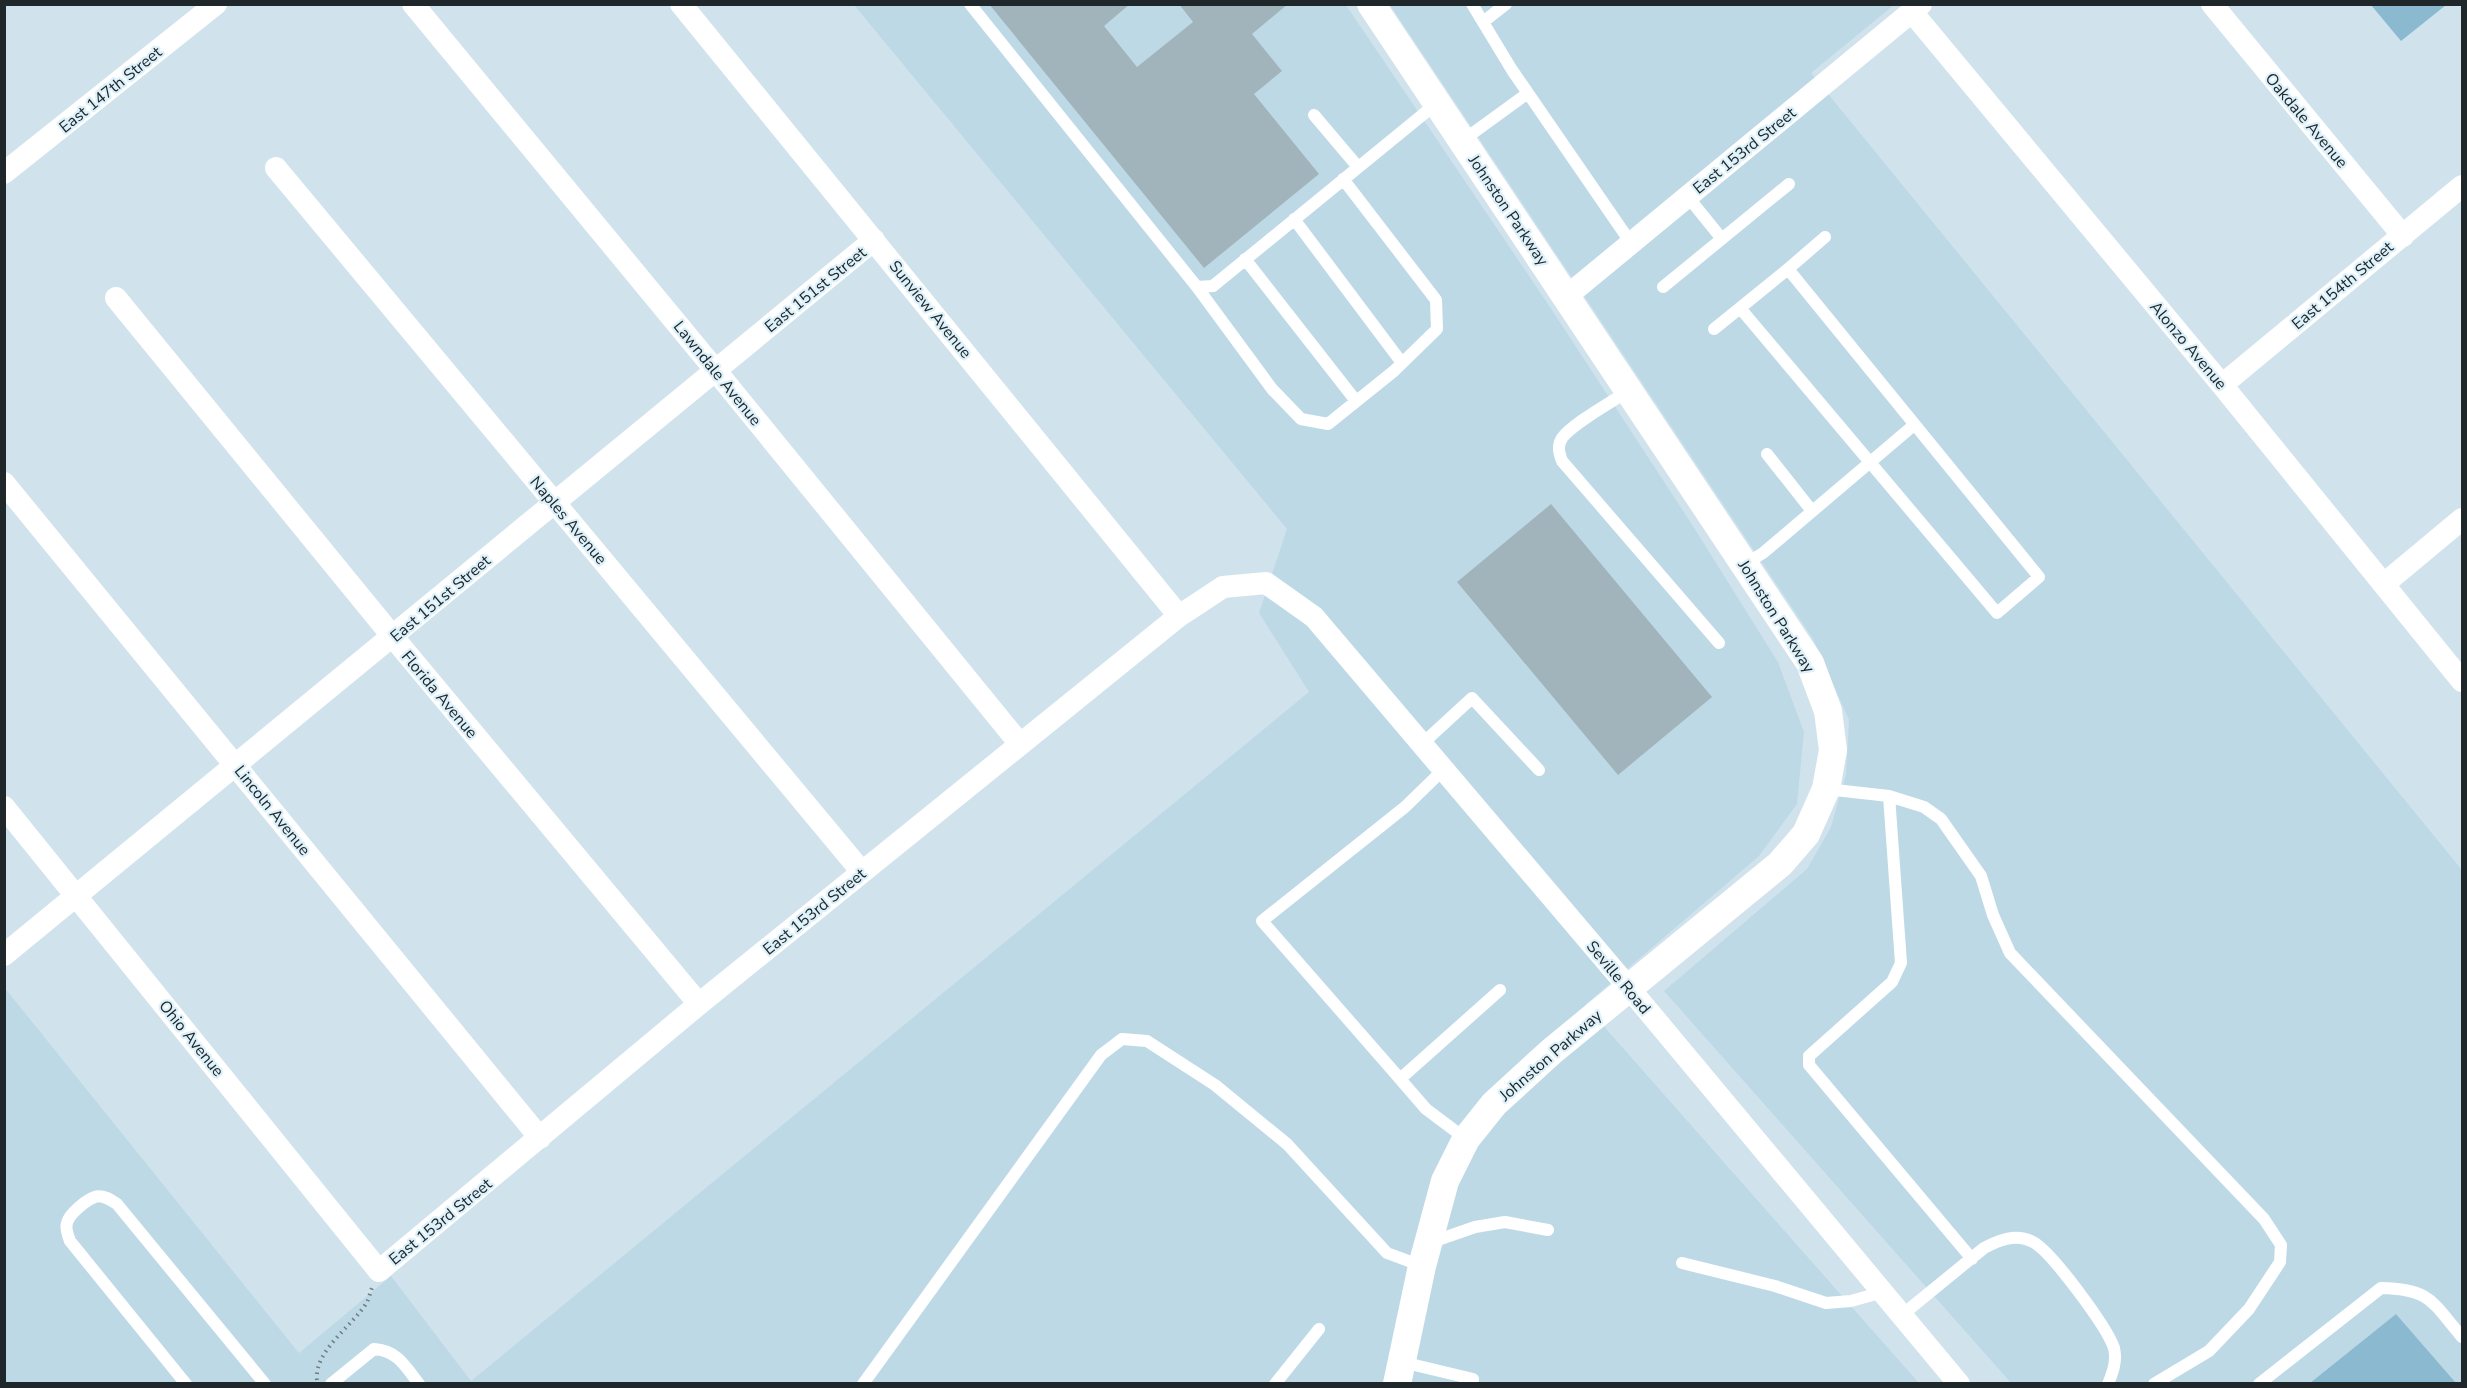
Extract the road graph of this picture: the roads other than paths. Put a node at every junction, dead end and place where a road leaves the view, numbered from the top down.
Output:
1 (216, 4) edge
2 (413, 4) edge
3 (681, 4) edge
4 (970, 4) edge
5 (1472, 4) edge
6 (1506, 4) edge
7 (2212, 4) edge
8 (1373, 5) edge
9 (1916, 8) edge
10 (1483, 22) junction
11 (1528, 93) junction
12 (1437, 103) junction
13 (1314, 115) dead end
14 (1462, 141) junction
15 (1358, 167) junction
16 (276, 168) dead end
17 (4, 173) edge
18 (1343, 179) junction
19 (1789, 184) dead end
20 (2463, 186) edge
21 (1688, 197) junction
22 (1294, 219) junction
23 (2403, 236) junction
24 (1825, 237) dead end
25 (1722, 239) junction
26 (874, 240) junction
27 (1631, 243) junction
28 (1245, 259) junction
29 (1788, 269) junction
30 (1197, 287) junction
31 (1663, 287) dead end
32 (1567, 296) junction
33 (116, 298) dead end
34 (1740, 308) junction
35 (1714, 329) dead end
36 (1402, 363) junction
37 (716, 370) junction
38 (2222, 385) junction
39 (1629, 390) junction
40 (1356, 401) junction
41 (1914, 425) junction
42 (1767, 454) dead end
43 (1869, 462) junction
44 (4, 483) edge
45 (555, 502) junction
46 (1812, 511) junction
47 (2463, 519) edge
48 (1745, 564) junction
49 (1266, 584) joint
50 (2384, 584) junction
51 (1179, 616) junction
52 (393, 637) junction
53 (1719, 643) dead end
54 (2463, 681) edge
55 (1020, 744) junction
56 (1422, 744) junction
57 (235, 764) junction
58 (1443, 770) junction
59 (1539, 770) dead end
60 (1826, 789) junction
61 (1890, 796) junction
62 (4, 807) edge
63 (862, 872) junction
64 (78, 896) junction
65 (4, 955) edge
66 (1629, 988) junction
67 (1500, 990) dead end
68 (699, 1004) junction
69 (1401, 1080) junction
70 (540, 1138) junction
71 (1466, 1139) junction
72 (1548, 1230) dead end
73 (1425, 1255) junction
74 (1972, 1259) junction
75 (1682, 1263) dead end
76 (377, 1277) joint
77 (1883, 1292) junction
78 (1902, 1315) junction
79 (1319, 1329) dead end
80 (2463, 1337) edge
81 (1400, 1373) edge
82 (186, 1383) edge
83 (265, 1383) edge
84 (331, 1383) edge
85 (419, 1383) edge
86 (863, 1383) edge
87 (1275, 1383) edge
88 (1472, 1383) edge
89 (1959, 1383) edge
90 (2108, 1383) edge
91 (2154, 1383) edge
92 (2259, 1383) edge

1 - 17 street, East 147th Street
2 - 37 street, Lawndale Avenue
3 - 26 street, Sunview Avenue
4 - 30 lane
5 - 10 lane
6 - 10 lane
7 - 23 street, Oakdale Avenue
8 - 12 street, Johnston Parkway
9 - 21 street, East 153rd Street
9 - 38 street, Alonzo Avenue
10 - 11 lane
11 - 14 lane
11 - 27 lane
12 - 14 street, Johnston Parkway
12 - 15 lane
13 - 15 lane
14 - 32 street, Johnston Parkway
15 - 18 lane
16 - 45 street, Naples Avenue
18 - 22 lane
18 - 36 lane
19 - 25 lane
20 - 23 street, East 154th Street
21 - 25 lane
21 - 27 street, East 153rd Street
22 - 28 lane
22 - 36 lane
23 - 38 street, East 154th Street
24 - 29 lane
25 - 31 lane
26 - 37 street, East 151st Street
26 - 51 street, Sunview Avenue
27 - 32 street, East 153rd Street
28 - 30 lane
28 - 40 lane
29 - 34 lane
29 - 41 lane
30 - 40 lane
32 - 39 street, Johnston Parkway
33 - 52 street, Florida Avenue
34 - 35 lane
34 - 43 lane
36 - 40 lane
37 - 45 street, East 151st Street
37 - 55 street, Lawndale Avenue
38 - 50 street, Alonzo Avenue
39 - 48 street, Johnston Parkway
39 - 53 lane
41 - 43 lane
41 - 43 lane
42 - 46 lane
43 - 46 lane
44 - 57 street, Lincoln Avenue
45 - 52 street, East 151st Street
45 - 63 street, Naples Avenue
46 - 48 lane
47 - 50 street
48 - 60 street, Johnston Parkway
49 - 51 street, East 153rd Street
49 - 56 street, Seville Road
50 - 54 street, Alonzo Avenue
51 - 55 street, East 153rd Street
52 - 57 street, East 151st Street
52 - 68 street, Florida Avenue
55 - 63 street, East 153rd Street
56 - 58 street, Seville Road
56 - 59 lane
57 - 64 street, East 151st Street
57 - 70 street, Lincoln Avenue
58 - 66 street, Seville Road
58 - 69 lane
60 - 61 lane
60 - 66 street, Johnston Parkway
61 - 74 lane
61 - 91 lane
62 - 64 street, Ohio Avenue
63 - 68 street, East 153rd Street
64 - 65 street, East 151st Street
64 - 76 street, Ohio Avenue
66 - 71 street, Johnston Parkway
66 - 77 street, Seville Road
67 - 69 lane
68 - 70 street, East 153rd Street
69 - 71 lane
70 - 76 street, East 153rd Street
71 - 73 street, Johnston Parkway
72 - 73 lane
73 - 81 street, Johnston Parkway
73 - 86 lane
74 - 78 lane
74 - 90 lane
75 - 77 lane
77 - 78 street, Seville Road
78 - 89 street, Seville Road
79 - 87 lane
80 - 92 lane
81 - 88 lane
82 - 83 lane
84 - 85 lane

